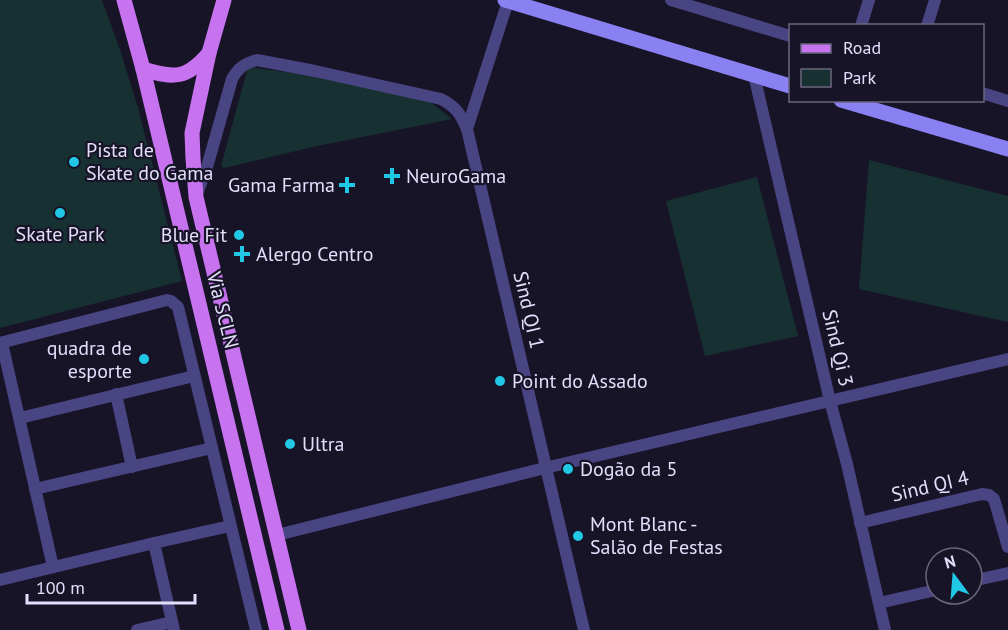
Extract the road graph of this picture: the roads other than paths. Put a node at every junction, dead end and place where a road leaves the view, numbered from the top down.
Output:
1 (224, 0) edge
2 (507, 0) edge
3 (671, 0) edge
4 (868, 0) edge
5 (935, 0) edge
6 (123, 2) edge
7 (862, 24) edge
8 (928, 24) edge
9 (789, 36) edge
10 (209, 52) junction
11 (143, 69) junction
12 (754, 75) junction
13 (789, 86) edge
14 (984, 94) edge
15 (1008, 101) edge
16 (848, 102) edge
17 (467, 129) junction
18 (1008, 149) edge
19 (196, 197) junction
20 (207, 243) junction
21 (185, 246) junction
22 (214, 271) junction
23 (194, 278) junction
24 (1, 343) edge
25 (1008, 359) edge
26 (194, 376) junction
27 (116, 394) junction
28 (830, 401) junction
29 (20, 418) junction
30 (212, 448) junction
31 (132, 467) junction
32 (545, 468) junction
33 (35, 489) junction
34 (860, 522) junction
35 (230, 526) junction
36 (277, 535) junction
37 (154, 543) junction
38 (1008, 544) edge
39 (53, 567) junction
40 (1008, 573) edge
41 (984, 578) edge
42 (0, 580) edge
43 (924, 593) edge
44 (879, 603) junction
45 (173, 626) edge
46 (137, 630) edge
47 (256, 630) edge
48 (277, 630) edge
49 (299, 630) edge
50 (584, 630) edge
51 (885, 630) edge

1 - 10 main road, Via SCLN
2 - 12 main road
2 - 17 street
3 - 9 street
4 - 7 street
5 - 8 street
6 - 11 main road, Via SCLN
10 - 11 main road
10 - 19 main road, Via SCLN
11 - 21 main road, Via SCLN
12 - 13 main road
12 - 28 street, Sind Qi 3
14 - 15 street
16 - 18 main road
17 - 19 street
17 - 32 street, Sind QI 1
19 - 20 main road, Via SCLN
20 - 21 main road
20 - 22 main road, Via SCLN
21 - 23 main road, Via SCLN
22 - 23 main road
22 - 36 main road, Via SCLN
23 - 48 main road, Via SCLN
24 - 26 street
24 - 29 street
25 - 28 street
26 - 27 street
26 - 30 street
27 - 29 street
27 - 31 street
28 - 32 street
28 - 34 street, Sind Qi 3
29 - 33 street
30 - 31 street
30 - 35 street
31 - 33 street
32 - 36 street
32 - 50 street, Sind QI 1
33 - 39 street
34 - 38 street, Sind QI 4
34 - 44 street, Sind Qi 3
35 - 37 street
35 - 47 street
36 - 49 main road, Via SCLN
37 - 39 street
37 - 45 street
39 - 42 street
40 - 41 street
43 - 44 street
44 - 51 street, Sind Qi 3
45 - 46 street

